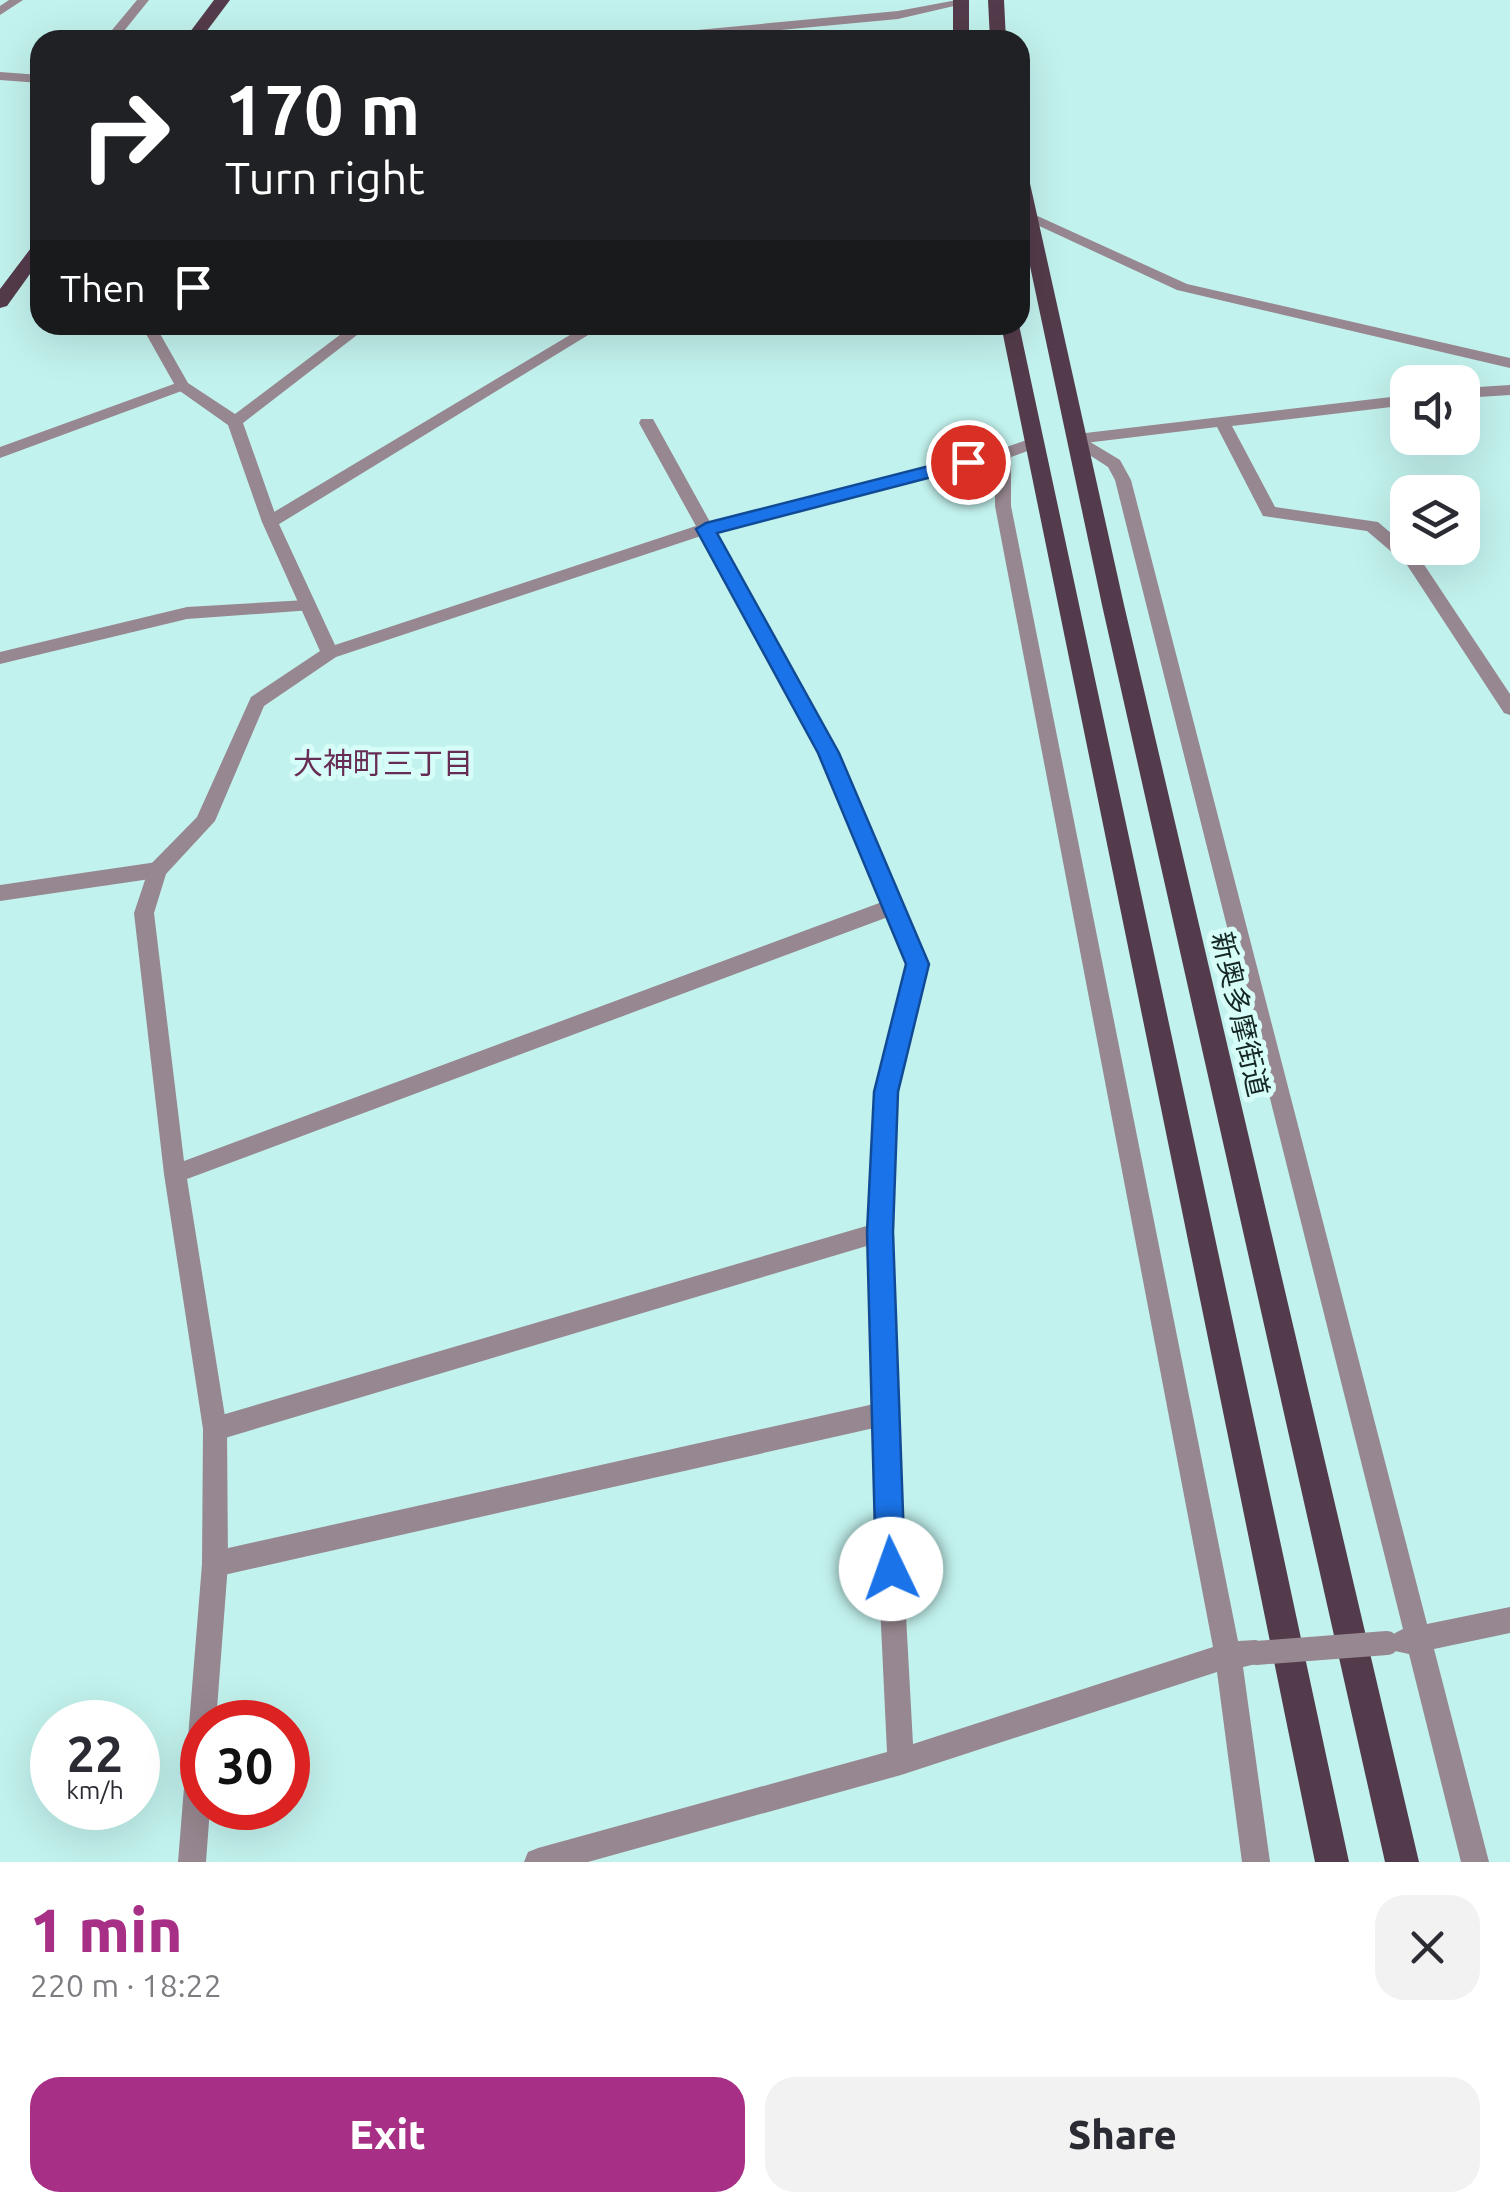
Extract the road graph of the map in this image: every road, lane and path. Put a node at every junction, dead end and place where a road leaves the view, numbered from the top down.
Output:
1 (16, 0) edge
2 (143, 0) edge
3 (222, 0) edge
4 (996, 0) edge
5 (961, 2) edge
6 (0, 11) edge
7 (118, 30) edge
8 (200, 30) edge
9 (741, 30) edge
10 (961, 30) edge
11 (998, 30) edge
12 (0, 76) edge
13 (30, 78) edge
14 (1030, 218) edge
15 (1030, 240) edge
16 (30, 262) edge
17 (0, 302) edge
18 (154, 335) edge
19 (351, 335) edge
20 (580, 335) edge
21 (1012, 335) edge
22 (1510, 364) edge
23 (182, 386) junction
24 (1510, 390) edge
25 (1480, 392) edge
26 (1390, 402) edge
27 (235, 422) junction
28 (646, 423) dead end
29 (1223, 423) junction
30 (1077, 439) junction
31 (1035, 442) junction
32 (0, 452) edge
33 (1004, 454) junction
34 (270, 522) junction
35 (706, 529) junction
36 (306, 606) junction
37 (330, 653) junction
38 (0, 658) edge
39 (1510, 708) edge
40 (157, 870) junction
41 (0, 893) edge
42 (894, 906) junction
43 (175, 1174) junction
44 (880, 1232) junction
45 (883, 1414) junction
46 (216, 1429) junction
47 (215, 1564) junction
48 (1510, 1620) edge
49 (1416, 1641) junction
50 (1242, 1654) junction
51 (205, 1700) edge
52 (901, 1762) junction
53 (195, 1830) edge
54 (192, 1862) edge
55 (538, 1862) edge
56 (1256, 1862) edge
57 (1332, 1862) edge
58 (1402, 1862) edge
59 (1474, 1862) edge

1 - 6 street
2 - 7 street
3 - 8 main road
4 - 11 main road
5 - 9 street
5 - 10 main road
12 - 13 street
14 - 22 street
15 - 30 main road, 新奥多摩街道
16 - 17 main road
18 - 23 street
19 - 27 street
20 - 34 street
21 - 31 main road
23 - 27 street
23 - 32 street
24 - 25 street
26 - 29 street
27 - 34 street
28 - 35 street
29 - 30 street
29 - 39 street
30 - 49 street
30 - 58 main road, 新奥多摩街道
31 - 33 street
31 - 57 main road
33 - 35 street
33 - 50 street
34 - 36 street
35 - 37 street
35 - 42 street
36 - 37 street
36 - 38 street
37 - 40 street
40 - 41 street
40 - 43 street
42 - 43 street
42 - 44 street
43 - 46 street
44 - 45 street
44 - 46 street
45 - 47 street
45 - 52 street
46 - 47 street
47 - 51 street
48 - 49 street
49 - 50 street, bridge
49 - 59 street
50 - 52 street
50 - 56 street
52 - 55 street
53 - 54 street

